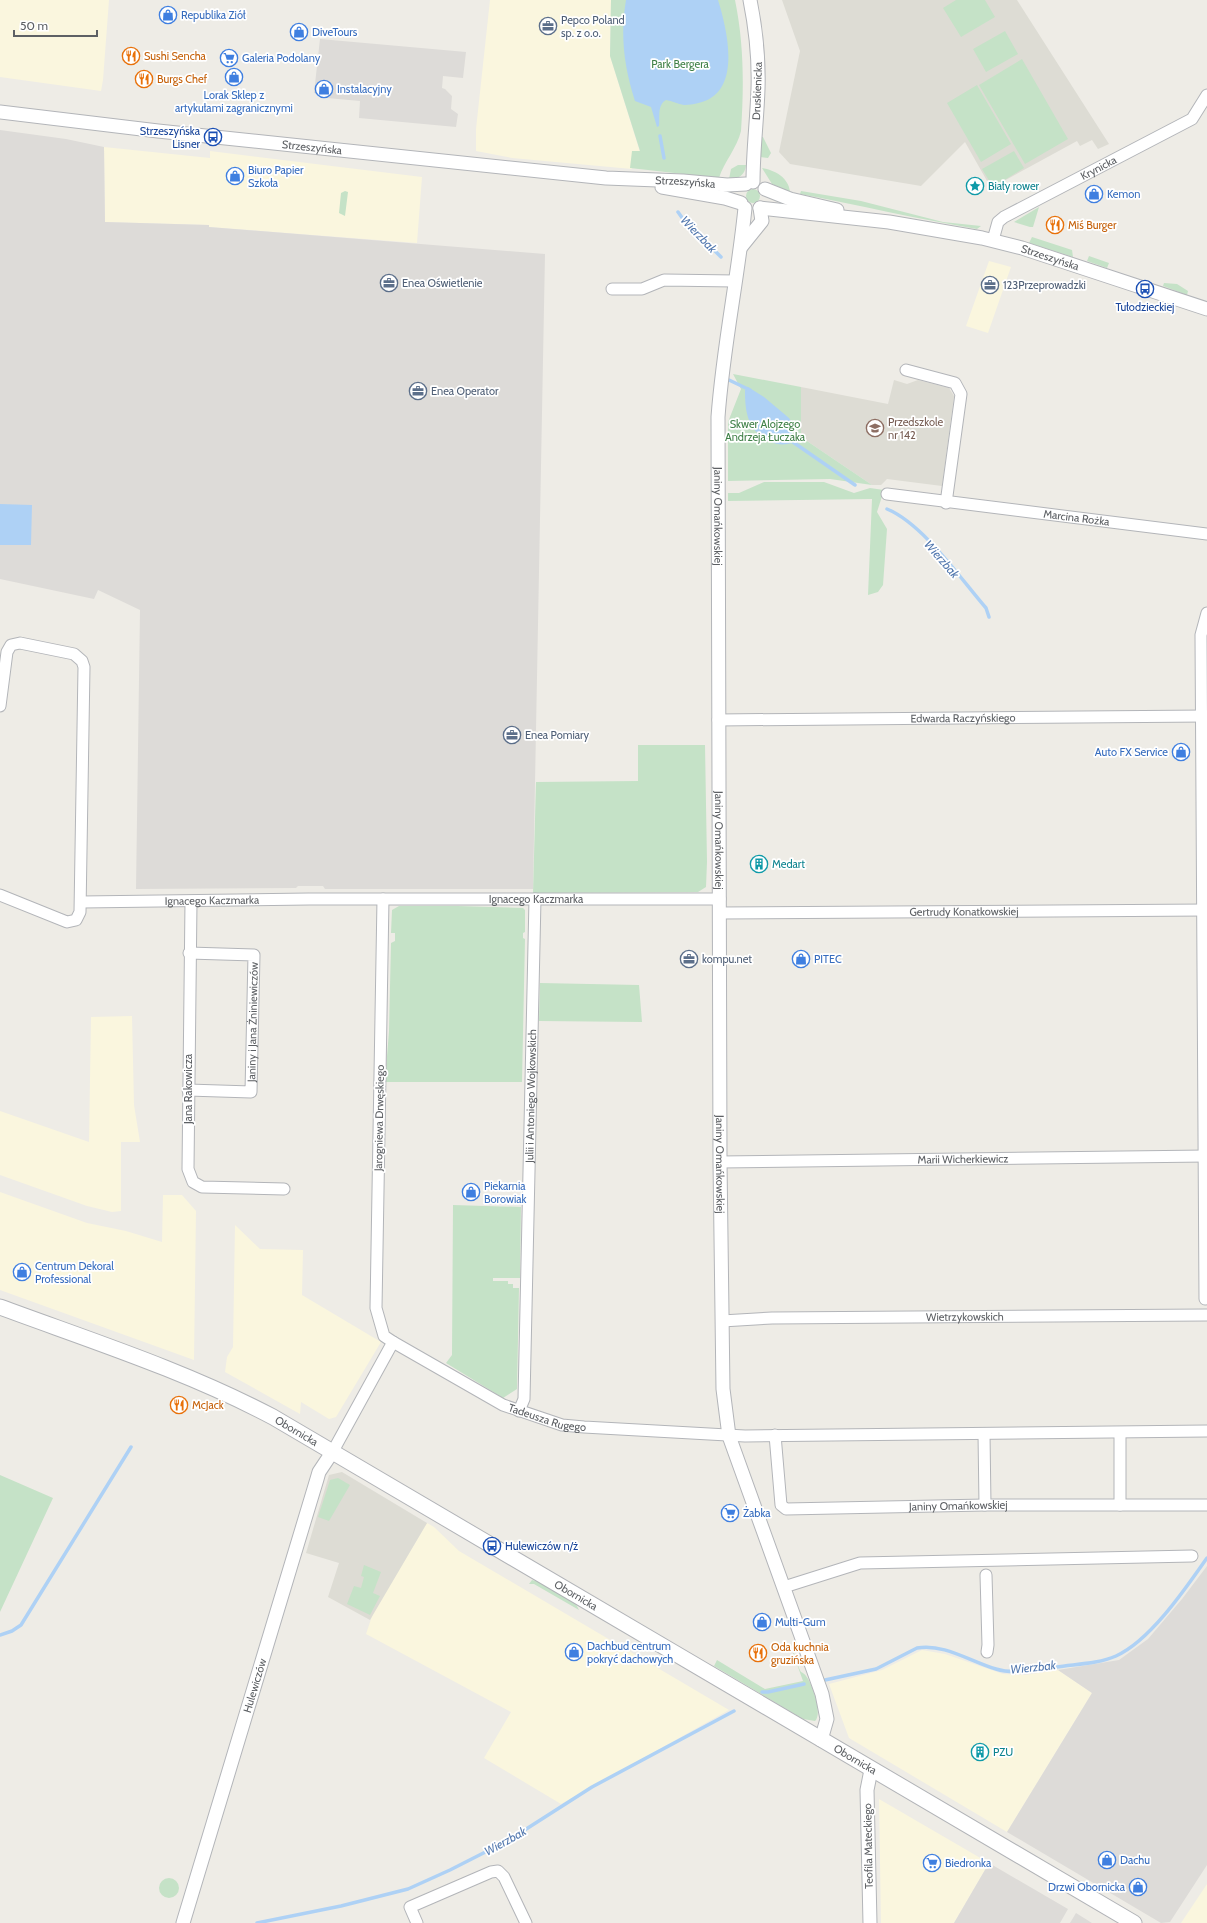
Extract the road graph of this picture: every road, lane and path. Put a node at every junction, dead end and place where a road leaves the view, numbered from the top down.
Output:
1 (750, 0) edge
2 (1207, 95) edge
3 (0, 112) edge
4 (625, 180) junction
5 (749, 183) junction
6 (766, 189) junction
7 (743, 206) junction
8 (760, 208) junction
9 (889, 222) junction
10 (994, 240) junction
11 (741, 247) junction
12 (735, 281) junction
13 (612, 289) dead end
14 (1207, 309) edge
15 (906, 370) dead end
16 (887, 494) dead end
17 (946, 503) junction
18 (1207, 534) edge
19 (1207, 613) edge
20 (0, 706) edge
21 (1204, 716) edge
22 (718, 720) junction
23 (0, 895) edge
24 (383, 899) junction
25 (535, 899) junction
26 (720, 899) junction
27 (82, 902) junction
28 (191, 902) junction
29 (1205, 910) edge
30 (720, 913) junction
31 (189, 953) junction
32 (188, 1090) junction
33 (1206, 1156) edge
34 (720, 1162) junction
35 (284, 1189) dead end
36 (1205, 1299) dead end
37 (0, 1307) edge
38 (1207, 1315) edge
39 (722, 1321) junction
40 (388, 1339) junction
41 (519, 1411) junction
42 (1207, 1432) edge
43 (1120, 1433) junction
44 (984, 1434) junction
45 (775, 1435) junction
46 (729, 1436) junction
47 (333, 1452) junction
48 (984, 1505) junction
49 (1120, 1505) junction
50 (1207, 1505) edge
51 (1192, 1556) dead end
52 (986, 1575) dead end
53 (784, 1587) junction
54 (987, 1652) dead end
55 (821, 1740) junction
56 (871, 1770) junction
57 (183, 1923) edge
58 (417, 1923) edge
59 (526, 1923) edge
60 (870, 1923) edge
61 (1134, 1923) edge

1 - 5 street, Druskienicka
2 - 10 street, Krynicka
3 - 4 street, Strzeszyńska
4 - 5 street, Strzeszyńska
4 - 7 street, Strzeszyńska
5 - 6 street
5 - 7 street
6 - 8 street
6 - 9 street, Strzeszyńska
7 - 8 street
7 - 11 street, Janiny Omańkowskiej
8 - 9 street, Strzeszyńska
8 - 11 street, Janiny Omańkowskiej
9 - 10 street, Strzeszyńska
10 - 14 street, Strzeszyńska
11 - 12 street, Janiny Omańkowskiej
12 - 13 street
12 - 22 street, Janiny Omańkowskiej
15 - 17 street
16 - 17 street, Marcina Rożka
17 - 18 street, Marcina Rożka
19 - 21 street
20 - 27 street
21 - 22 street, Edwarda Raczyńskiego
21 - 29 street
22 - 26 street, Janiny Omańkowskiej
23 - 27 street
24 - 25 street, Ignacego Kaczmarka
24 - 28 street, Ignacego Kaczmarka
24 - 40 street, Jarogniewa Drwęskiego
25 - 26 street, Ignacego Kaczmarka
25 - 41 street, Julii i Antoniego Wojkowskich
26 - 30 street, Janiny Omańkowskiej
27 - 28 street, Ignacego Kaczmarka
28 - 31 street, Jana Rakowicza
29 - 30 street, Gertrudy Konatkowskiej
29 - 33 street
30 - 34 street, Janiny Omańkowskiej
31 - 32 street, Jana Rakowicza
31 - 32 street, Janiny i Jana Żniniewiczów
32 - 35 street, Jana Rakowicza
33 - 34 street, Marii Wicherkiewicz
33 - 36 street
34 - 39 street, Janiny Omańkowskiej
37 - 47 main road, Obornicka
38 - 39 street, Wietrzykowskich
39 - 46 street, Janiny Omańkowskiej
40 - 41 street, Tadeusza Rugego
40 - 47 street
41 - 46 street, Tadeusza Rugego
42 - 43 street
43 - 44 street
43 - 49 street
44 - 45 street
44 - 48 street
45 - 46 street
45 - 48 street, Janiny Omańkowskiej
46 - 53 street, Janiny Omańkowskiej
47 - 55 main road, Obornicka
47 - 57 street, Hulewiczów
48 - 49 street, Janiny Omańkowskiej
49 - 50 street, Janiny Omańkowskiej
51 - 53 street
52 - 54 street
53 - 55 street, Janiny Omańkowskiej
55 - 56 main road, Obornicka
56 - 60 street, Teofila Mateckiego
56 - 61 main road, Obornicka
58 - 59 street

